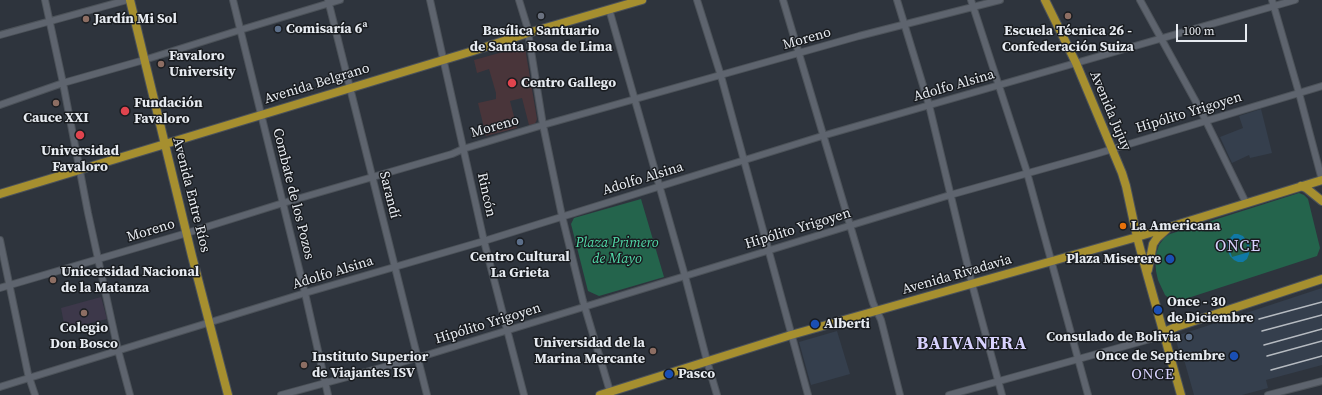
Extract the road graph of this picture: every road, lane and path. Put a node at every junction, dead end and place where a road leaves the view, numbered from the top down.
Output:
1 (45, 0) edge
2 (127, 0) edge
3 (130, 0) edge
4 (233, 0) edge
5 (340, 0) edge
6 (430, 0) edge
7 (519, 0) edge
8 (642, 0) edge
9 (698, 0) edge
10 (783, 0) edge
11 (897, 0) edge
12 (971, 0) edge
13 (1000, 0) edge
14 (1045, 0) edge
15 (1140, 0) edge
16 (1295, 0) edge
17 (329, 2) edge
18 (1273, 3) edge
19 (974, 7) junction
20 (609, 9) junction
21 (50, 22) junction
22 (905, 24) junction
23 (240, 30) junction
24 (528, 33) junction
25 (0, 35) edge
26 (1161, 38) junction
27 (798, 54) junction
28 (444, 59) junction
29 (144, 60) junction
30 (1076, 63) junction
31 (721, 76) junction
32 (63, 83) junction
33 (998, 86) junction
34 (1322, 86) edge
35 (351, 88) junction
36 (1299, 93) junction
37 (635, 100) junction
38 (0, 105) edge
39 (929, 105) junction
40 (260, 115) junction
41 (1206, 121) junction
42 (543, 125) junction
43 (822, 136) junction
44 (165, 144) junction
45 (463, 149) junction
46 (1113, 149) junction
47 (744, 160) junction
48 (80, 170) junction
49 (1027, 174) junction
50 (372, 178) junction
51 (1322, 181) edge
52 (1301, 186) junction
53 (659, 187) junction
54 (0, 194) edge
55 (950, 195) junction
56 (1322, 201) edge
57 (283, 203) junction
58 (1246, 203) junction
59 (562, 216) junction
60 (850, 225) junction
61 (1169, 227) junction
62 (187, 233) junction
63 (1137, 237) junction
64 (0, 240) edge
65 (484, 241) junction
66 (769, 251) junction
67 (99, 260) junction
68 (1052, 261) junction
69 (395, 267) junction
70 (1147, 274) junction
71 (685, 276) junction
72 (1322, 279) edge
73 (972, 284) junction
74 (10, 285) junction
75 (0, 288) edge
76 (305, 293) junction
77 (585, 307) junction
78 (877, 311) junction
79 (209, 322) junction
80 (507, 331) junction
81 (1164, 332) junction
82 (792, 334) junction
83 (118, 350) junction
84 (417, 358) junction
85 (1079, 359) junction
86 (707, 361) junction
87 (30, 378) junction
88 (998, 381) junction
89 (1322, 381) edge
90 (325, 384) junction
91 (0, 387) edge
92 (1287, 392) edge
93 (610, 394) edge
94 (35, 395) edge
95 (130, 395) edge
96 (228, 395) edge
97 (281, 395) edge
98 (328, 395) edge
99 (427, 395) edge
100 (524, 395) edge
101 (600, 395) edge
102 (717, 395) edge
103 (808, 395) edge
104 (900, 395) edge
105 (949, 395) edge
106 (1002, 395) edge
107 (1088, 395) edge
108 (1181, 395) edge
109 (1268, 395) edge

1 - 21 street
2 - 21 street
3 - 29 main road, Avenida Entre Ríos
4 - 23 street, Combate de los Pozos
5 - 17 street
6 - 28 street, Rincón
7 - 24 street
8 - 20 main road, Avenida Belgrano
9 - 31 street
10 - 27 street
11 - 22 street
12 - 19 street
13 - 19 street, Moreno
14 - 30 main road, Avenida Jujuy
15 - 26 street
16 - 18 street, Adolfo Alsina
17 - 23 street
17 - 35 street, Sarandí
18 - 26 street, Adolfo Alsina
18 - 36 street
19 - 22 street, Moreno
19 - 33 street
20 - 24 main road, Avenida Belgrano
20 - 37 street
21 - 25 street
21 - 32 street
22 - 27 street, Moreno
22 - 39 street
23 - 29 street
23 - 40 street, Combate de los Pozos
24 - 28 main road, Avenida Belgrano
24 - 42 street
26 - 30 street, Adolfo Alsina
26 - 41 street
27 - 31 street, Moreno
27 - 43 street
28 - 35 main road, Avenida Belgrano
28 - 45 street, Rincón
29 - 32 street
29 - 44 main road, Avenida Entre Ríos
30 - 33 street, Adolfo Alsina
30 - 46 main road, Avenida Jujuy
31 - 37 street, Moreno
31 - 47 street
32 - 38 street
32 - 48 street
33 - 39 street, Adolfo Alsina
33 - 49 street
34 - 36 street, Hipólito Yrigoyen
35 - 40 main road, Avenida Belgrano
35 - 50 street, Sarandí
36 - 41 street, Hipólito Yrigoyen
36 - 51 street
37 - 42 street, Moreno
37 - 53 street
39 - 43 street, Adolfo Alsina
39 - 55 street
40 - 44 main road, Avenida Belgrano
40 - 57 street, Combate de los Pozos
41 - 46 street, Hipólito Yrigoyen
41 - 58 street
42 - 45 street, Moreno
42 - 59 street
43 - 47 street, Adolfo Alsina
43 - 60 street
44 - 48 main road, Avenida Belgrano
44 - 62 main road, Avenida Entre Ríos
45 - 50 street, Moreno
45 - 65 street, Rincón
46 - 49 street, Hipólito Yrigoyen
46 - 63 main road, Avenida Jujuy
47 - 53 street, Adolfo Alsina
47 - 66 street
48 - 54 main road, Avenida Belgrano
48 - 67 street
49 - 55 street, Hipólito Yrigoyen
49 - 68 street
50 - 57 street, Moreno
50 - 69 street, Sarandí
51 - 52 main road, Avenida Rivadavia
52 - 56 main road
52 - 58 main road, Avenida Rivadavia
53 - 59 street, Adolfo Alsina
53 - 71 street
55 - 60 street, Hipólito Yrigoyen
55 - 73 street
57 - 62 street, Moreno
57 - 76 street, Combate de los Pozos
58 - 61 main road, Avenida Rivadavia
59 - 65 street, Adolfo Alsina
59 - 77 street
60 - 66 street, Hipólito Yrigoyen
60 - 78 street
61 - 63 main road, Avenida Rivadavia
61 - 70 main road
62 - 67 street, Moreno
62 - 79 main road, Avenida Entre Ríos
63 - 68 main road, Avenida Rivadavia
63 - 70 main road, Avenida Jujuy
64 - 74 street
65 - 69 street, Adolfo Alsina
65 - 80 street, Rincón
66 - 71 street, Hipólito Yrigoyen
66 - 82 street
67 - 74 street, Moreno
67 - 83 street
68 - 73 main road, Avenida Rivadavia
68 - 85 street
69 - 76 street, Adolfo Alsina
69 - 84 street, Sarandí
70 - 81 main road, Avenida Jujuy
71 - 77 street, Hipólito Yrigoyen
71 - 86 street
72 - 81 main road
73 - 78 main road, Avenida Rivadavia
73 - 88 street
74 - 75 street, Moreno
74 - 87 street
76 - 79 street, Adolfo Alsina
76 - 90 street, Combate de los Pozos
77 - 80 street, Hipólito Yrigoyen
77 - 93 street
78 - 82 main road, Avenida Rivadavia
78 - 104 street
79 - 83 street, Adolfo Alsina
79 - 96 main road, Avenida Entre Ríos
80 - 84 street, Hipólito Yrigoyen
80 - 100 street, Rincón
81 - 85 street
81 - 108 main road, Avenida Jujuy
82 - 86 main road, Avenida Rivadavia
82 - 103 street
83 - 87 street, Adolfo Alsina
83 - 95 street
84 - 90 street, Hipólito Yrigoyen
84 - 99 street, Sarandí
85 - 88 street
85 - 107 street
86 - 93 main road, Avenida Rivadavia
86 - 102 street
87 - 91 street, Adolfo Alsina
87 - 94 street
88 - 105 street
88 - 106 street
89 - 92 street
90 - 97 street, Hipólito Yrigoyen
90 - 98 street, Combate de los Pozos
92 - 109 street
93 - 101 main road, Avenida Rivadavia

